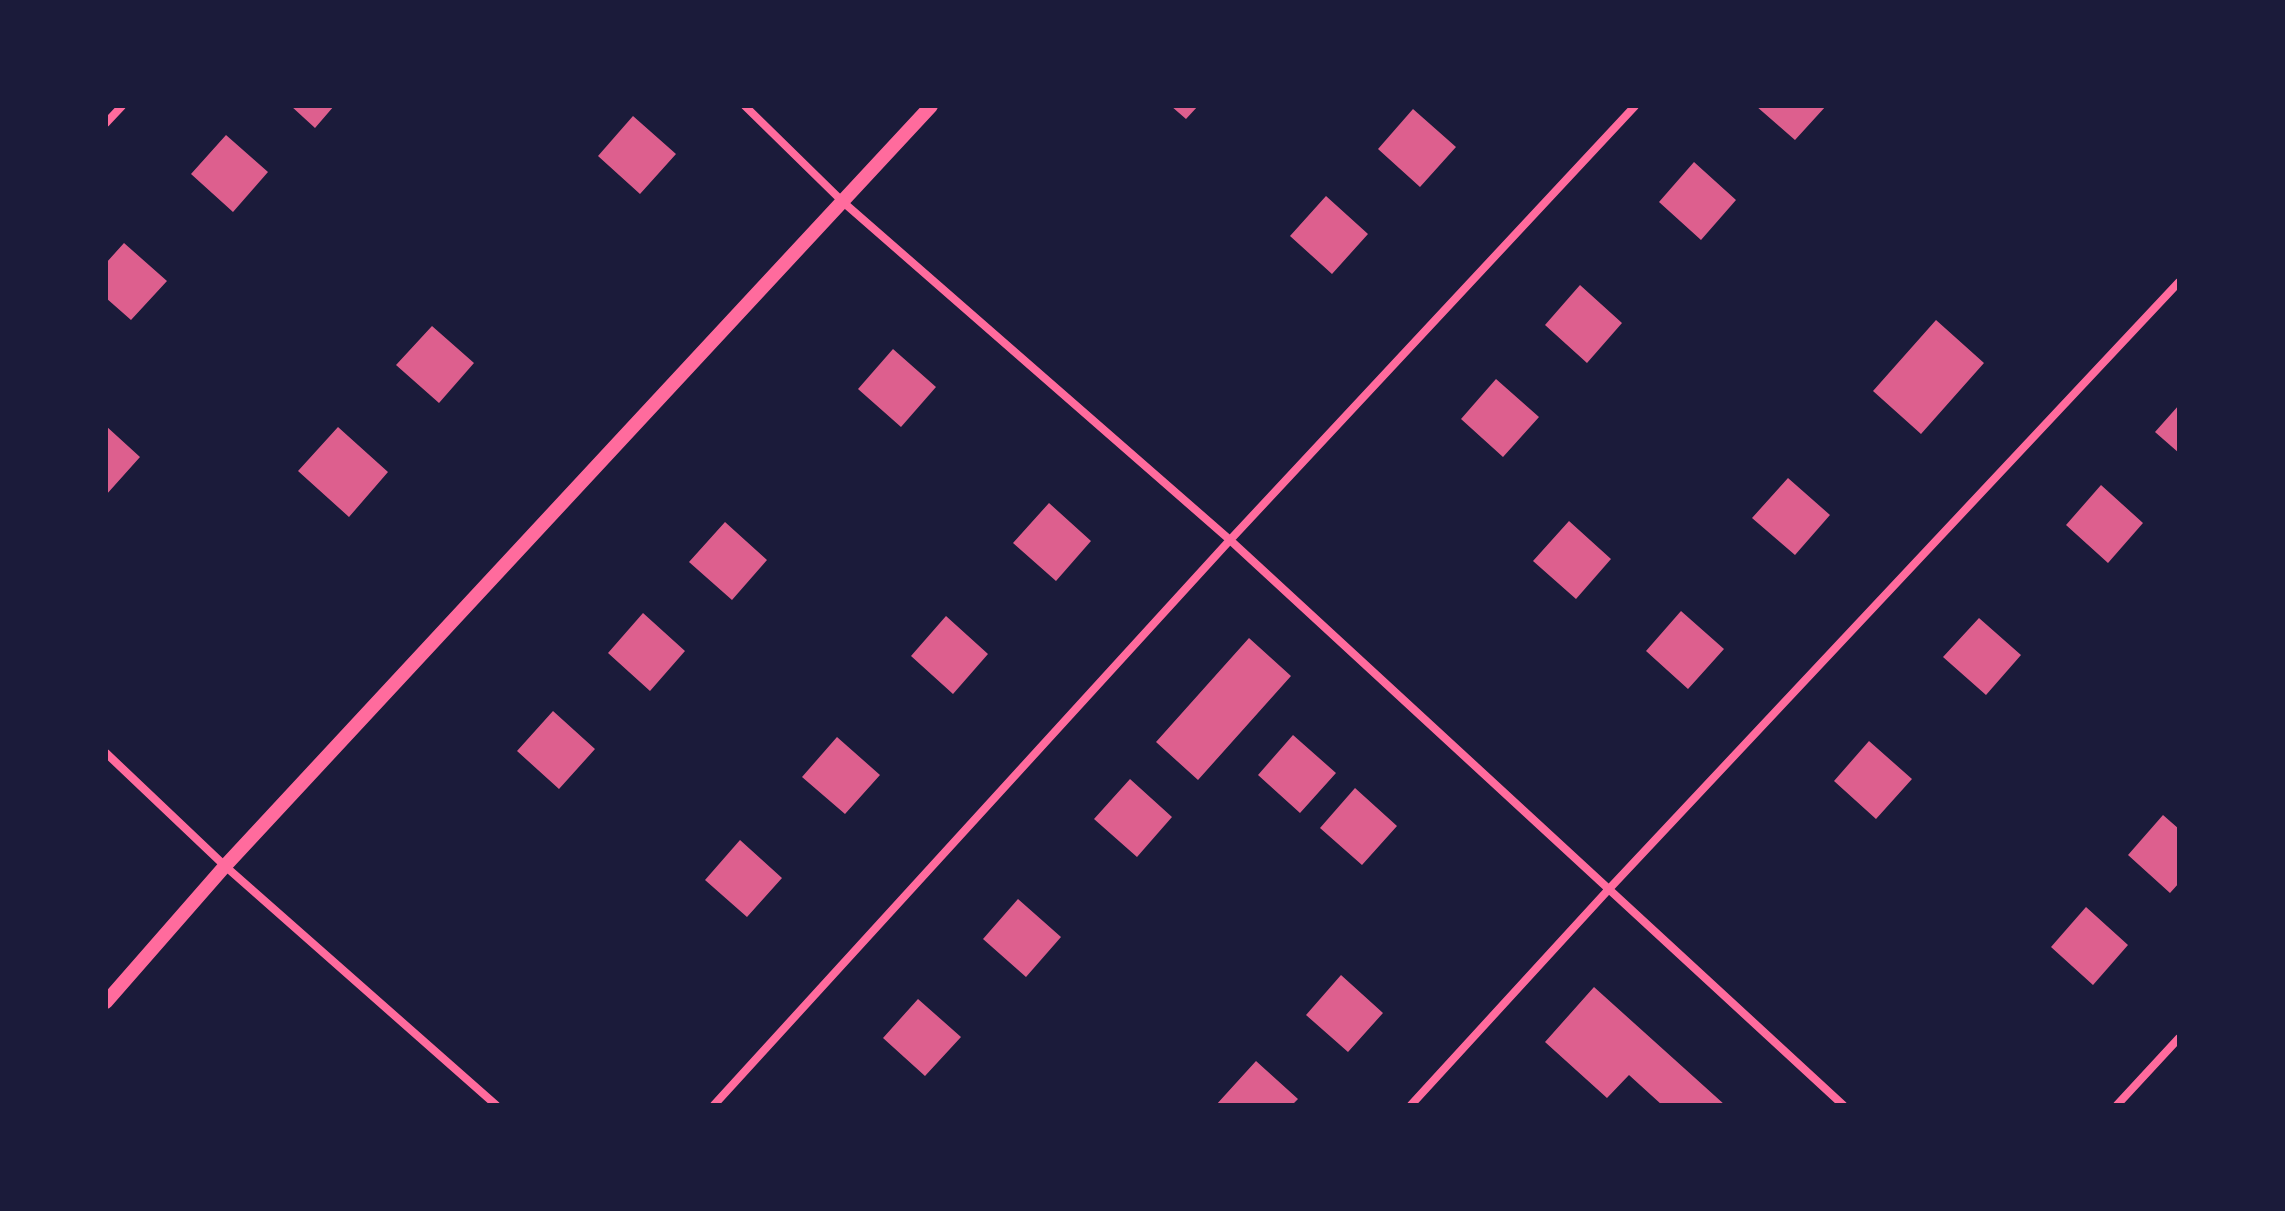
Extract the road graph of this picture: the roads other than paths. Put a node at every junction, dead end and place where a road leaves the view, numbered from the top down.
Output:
1 (122, 106) edge
2 (745, 106) edge
3 (931, 106) edge
4 (1635, 106) edge
5 (106, 123) edge
6 (843, 202) junction
7 (2179, 282) edge
8 (1230, 540) junction
9 (106, 753) edge
10 (225, 866) junction
11 (1609, 889) junction
12 (106, 1002) edge
13 (2179, 1038) edge
14 (496, 1105) edge
15 (714, 1105) edge
16 (1411, 1105) edge
17 (1843, 1105) edge
18 (2117, 1105) edge

1 - 5 street
2 - 6 street
3 - 6 street
4 - 8 street
6 - 8 street
6 - 10 street
7 - 11 street
8 - 11 street
8 - 15 street
9 - 10 street
10 - 12 street
10 - 14 street
11 - 16 street
11 - 17 street
13 - 18 street

